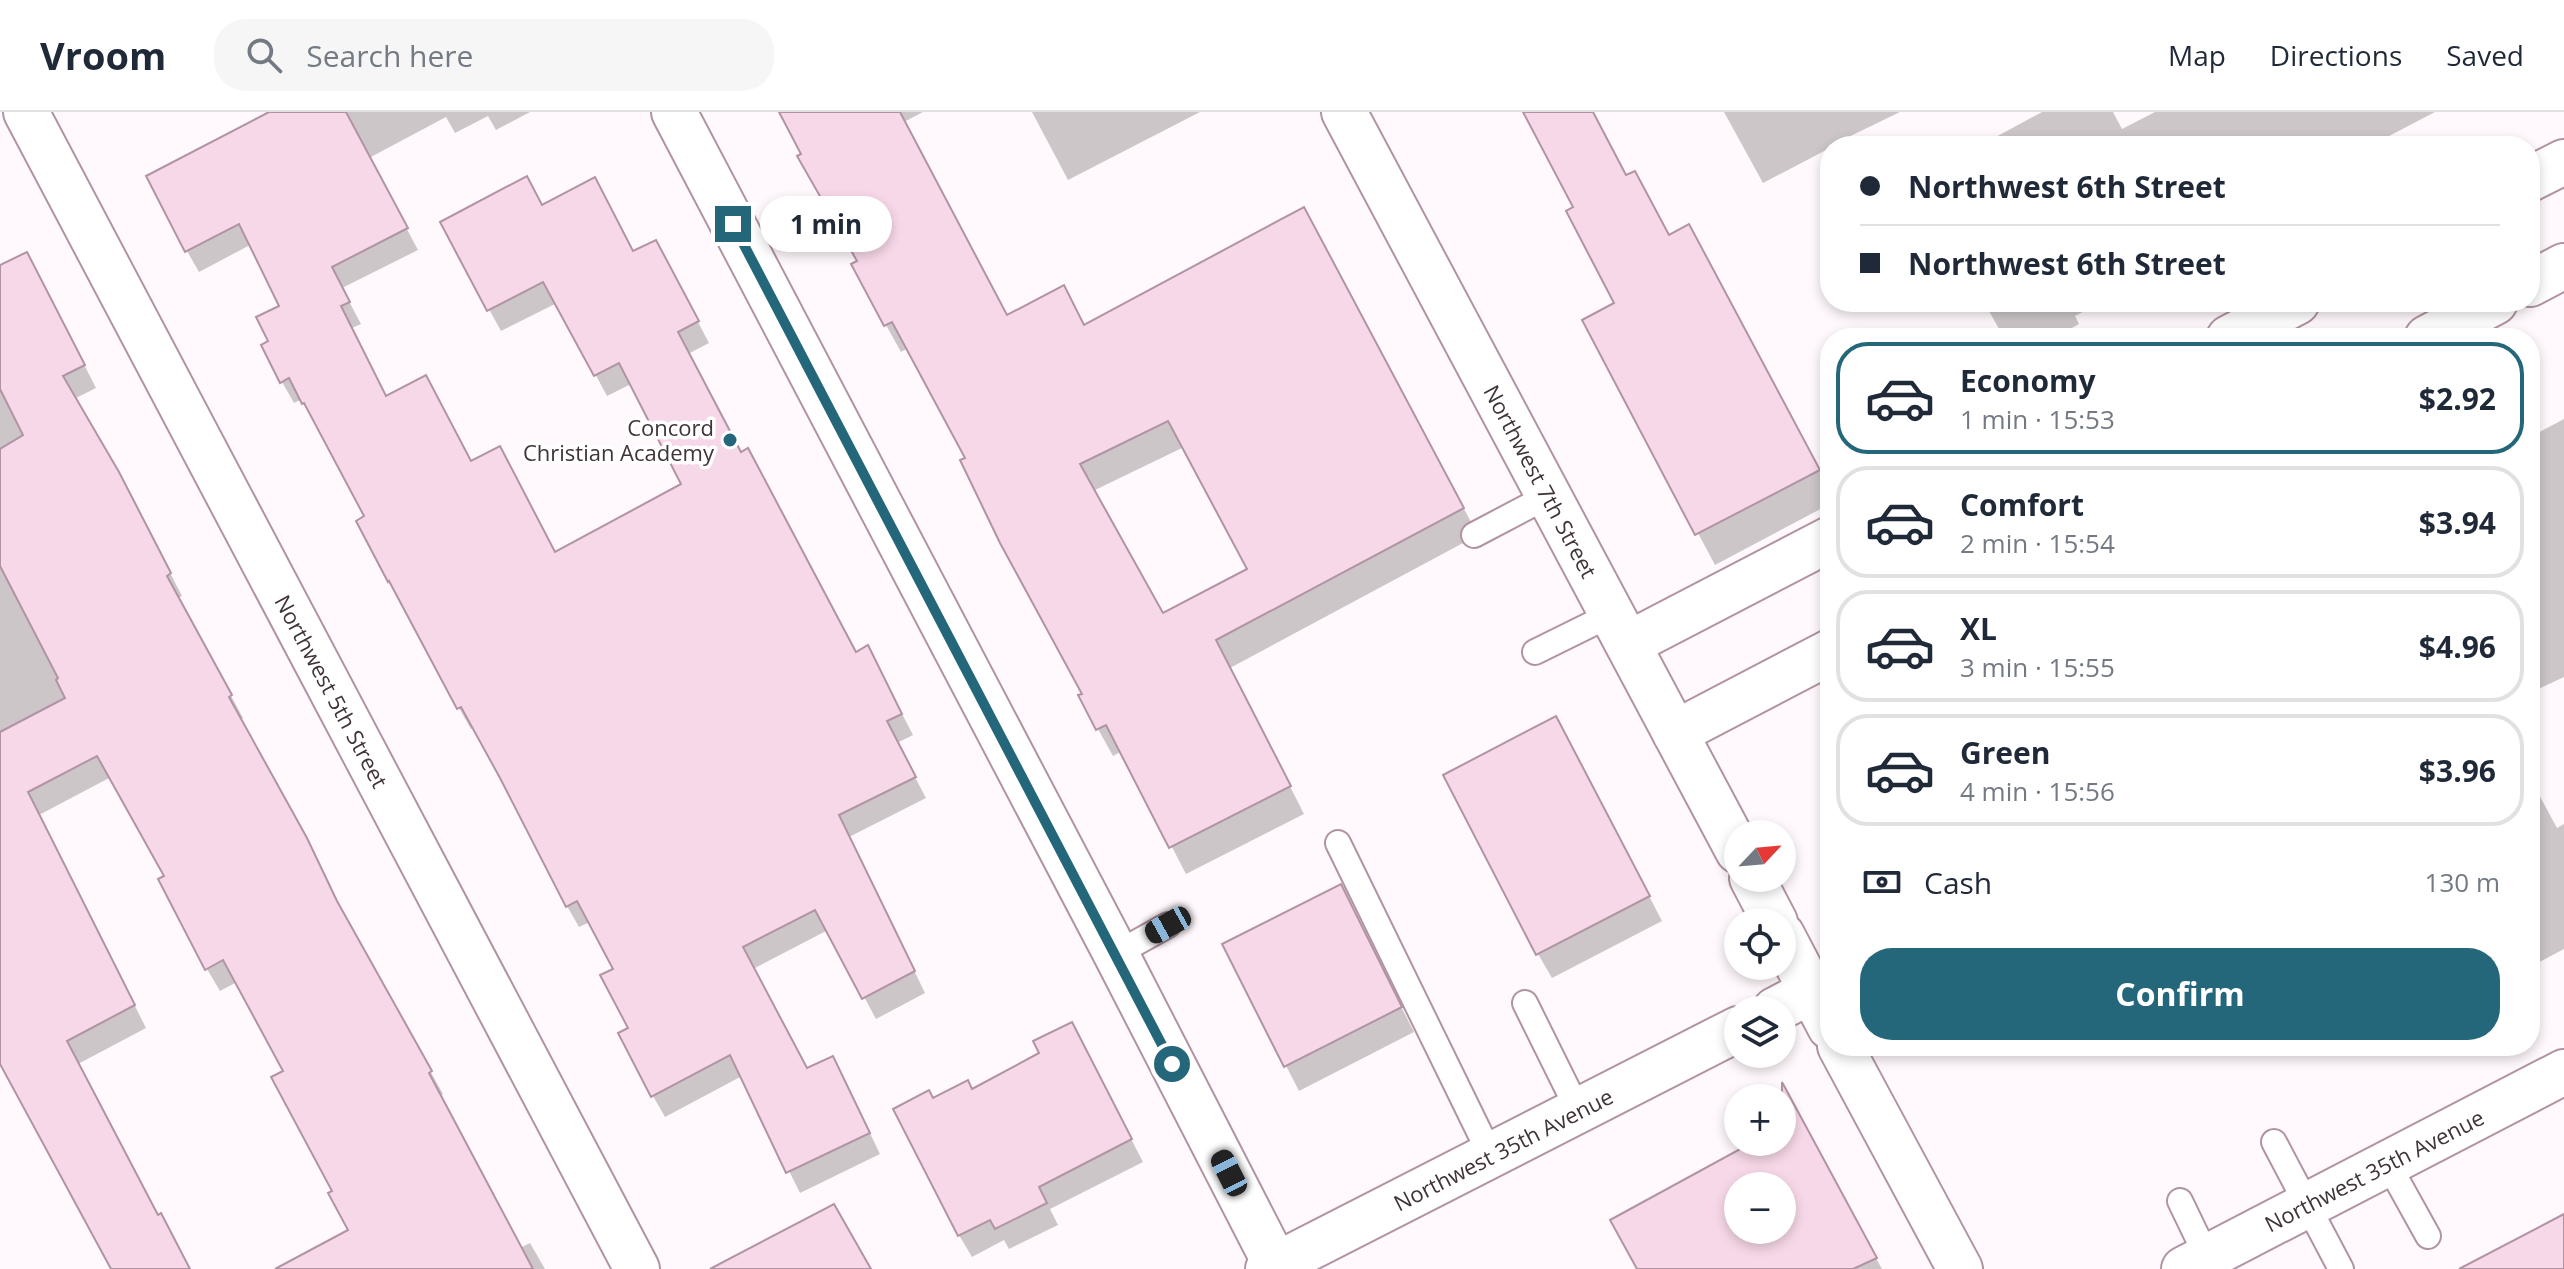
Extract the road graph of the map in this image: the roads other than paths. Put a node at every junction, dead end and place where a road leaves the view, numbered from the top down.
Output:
1 (674, 112) edge
2 (1344, 112) edge
3 (27, 121) edge
4 (2564, 162) edge
5 (2540, 174) edge
6 (2564, 266) edge
7 (2540, 279) edge
8 (2278, 312) edge
9 (2476, 312) edge
10 (2248, 328) edge
11 (2446, 328) edge
12 (1548, 496) junction
13 (1474, 535) dead end
14 (1820, 543) edge
15 (1620, 629) junction
16 (1535, 652) dead end
17 (1820, 657) edge
18 (1675, 733) junction
19 (1724, 825) edge
20 (1338, 843) dead end
21 (1168, 925) dead end
22 (1116, 954) junction
23 (1796, 980) edge
24 (1525, 1003) dead end
25 (1805, 1009) edge
26 (1724, 1036) edge
27 (1845, 1056) edge
28 (2564, 1072) edge
29 (1578, 1110) junction
30 (2274, 1142) dead end
31 (1491, 1156) junction
32 (2388, 1164) junction
33 (2180, 1201) dead end
34 (2307, 1205) junction
35 (2428, 1236) dead end
36 (2195, 1263) edge
37 (1274, 1268) edge
38 (637, 1269) edge
39 (1960, 1269) edge
40 (2341, 1269) edge

1 - 22 street
2 - 12 street, Northwest 7th Street
3 - 38 street, Northwest 5th Street
4 - 5 street
6 - 7 street
8 - 10 street
9 - 11 street
12 - 13 lane
12 - 15 street, Northwest 7th Street
14 - 15 street
15 - 16 lane
15 - 18 street, Northwest 7th Street
17 - 18 street
18 - 19 street, Northwest 7th Street
20 - 31 lane
21 - 22 lane
22 - 37 street
23 - 25 street
24 - 29 lane
26 - 29 street, Northwest 35th Avenue
27 - 39 street
28 - 32 street, Northwest 35th Avenue
29 - 31 street, Northwest 35th Avenue
30 - 34 lane
31 - 37 street, Northwest 35th Avenue
32 - 34 street, Northwest 35th Avenue
32 - 35 lane
33 - 36 lane
34 - 36 street, Northwest 35th Avenue
34 - 40 lane

